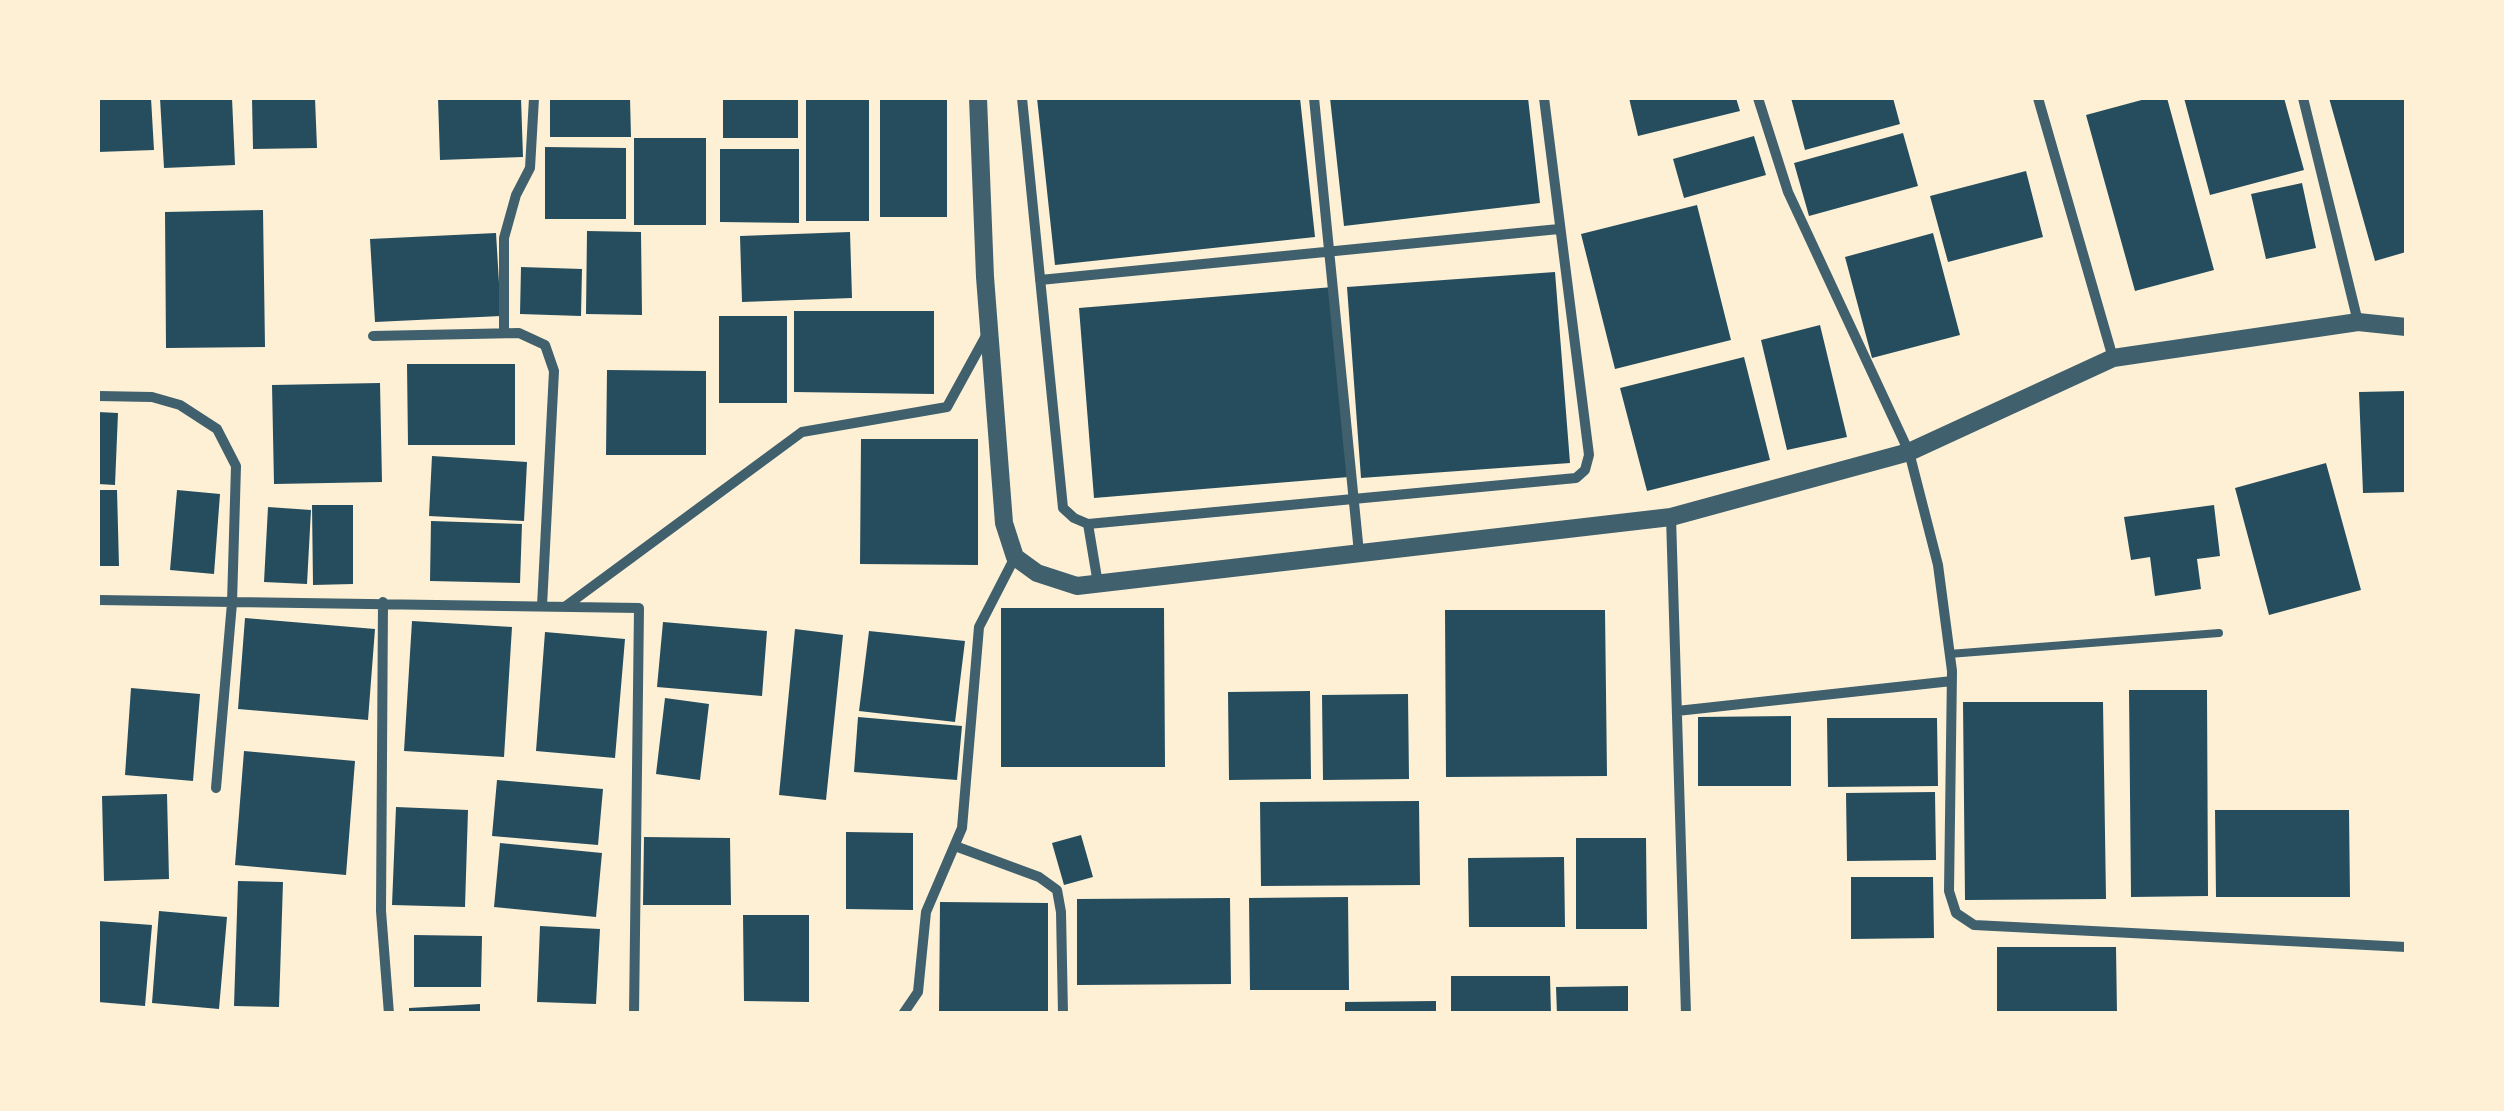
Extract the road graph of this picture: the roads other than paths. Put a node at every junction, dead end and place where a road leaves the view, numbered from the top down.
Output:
1 (534, 98) edge
2 (978, 98) edge
3 (1022, 98) edge
4 (1314, 98) edge
5 (1544, 98) edge
6 (1758, 98) edge
7 (2038, 98) edge
8 (2302, 98) edge
9 (1560, 230) junction
10 (1332, 250) junction
11 (1040, 280) junction
12 (2358, 322) junction
13 (2406, 328) edge
14 (989, 331) junction
15 (504, 333) junction
16 (373, 336) dead end
17 (2113, 358) junction
18 (98, 396) edge
19 (1909, 452) junction
20 (1355, 501) junction
21 (1671, 517) junction
22 (1088, 524) junction
23 (1359, 553) junction
24 (1015, 556) junction
25 (1098, 584) junction
26 (98, 600) edge
27 (383, 602) junction
28 (232, 603) junction
29 (542, 606) junction
30 (566, 606) junction
31 (2219, 634) dead end
32 (1950, 654) junction
33 (1952, 681) junction
34 (1677, 711) junction
35 (216, 788) dead end
36 (955, 846) junction
37 (2406, 948) edge
38 (389, 1014) edge
39 (634, 1014) edge
40 (903, 1014) edge
41 (1063, 1014) edge
42 (1686, 1014) edge

1 - 15 street
2 - 14 street
3 - 11 street
4 - 10 street
5 - 9 street
6 - 19 street
7 - 17 street
8 - 12 street
9 - 10 street
9 - 20 street
10 - 11 street
10 - 20 street
11 - 22 street
12 - 13 street
12 - 17 street
14 - 24 street
14 - 30 street
15 - 16 street
15 - 29 street
17 - 19 street
18 - 28 street
19 - 21 street
19 - 32 street
20 - 22 street
20 - 23 street
21 - 23 street
21 - 34 street
22 - 25 street
23 - 25 street
24 - 25 street
24 - 36 street
26 - 28 street
27 - 28 street
27 - 29 street
27 - 38 street
28 - 35 street
29 - 30 street
30 - 39 street
31 - 32 lane
32 - 33 street
33 - 34 street
33 - 37 street
34 - 42 street
36 - 40 street
36 - 41 street

